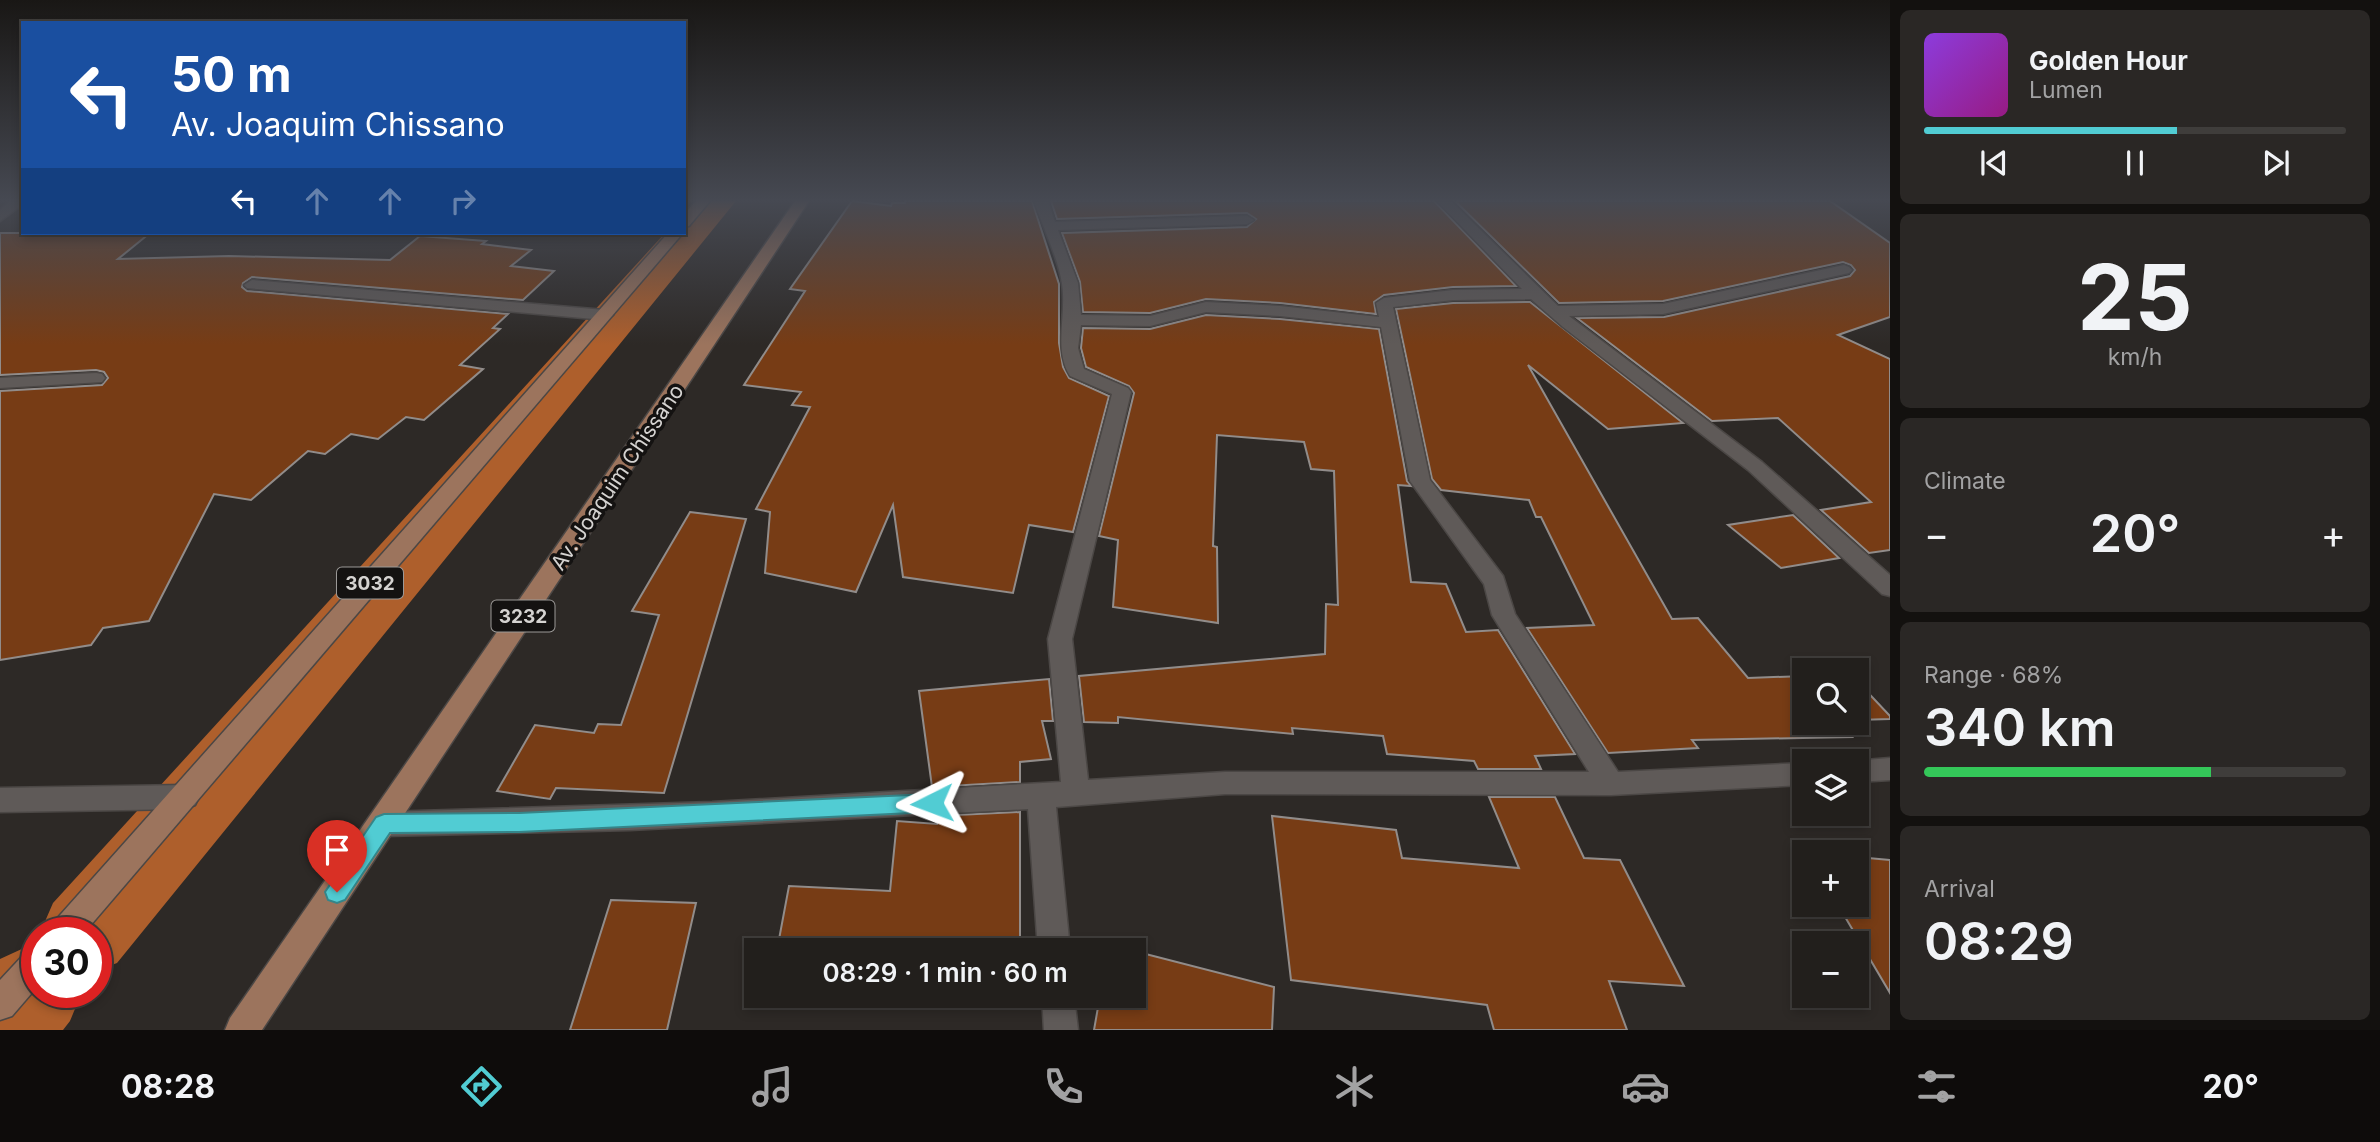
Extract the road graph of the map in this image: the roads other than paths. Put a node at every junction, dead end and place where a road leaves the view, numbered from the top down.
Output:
1 (662, 249) edge
2 (770, 249) edge
3 (1058, 249) edge
4 (1491, 249) edge
5 (1844, 270) dead end
6 (252, 285) dead end
7 (1535, 294) junction
8 (1554, 311) junction
9 (605, 315) junction
10 (1073, 320) junction
11 (1388, 323) junction
12 (96, 378) dead end
13 (0, 383) edge
14 (1890, 588) edge
15 (1890, 769) edge
16 (1869, 770) edge
17 (1792, 775) edge
18 (1611, 784) junction
19 (1076, 792) junction
20 (185, 797) junction
21 (1041, 797) junction
22 (0, 800) edge
23 (384, 824) junction
24 (78, 917) edge
25 (1053, 938) edge
26 (21, 981) edge
27 (0, 1004) edge
28 (1059, 1008) edge
29 (242, 1030) edge
30 (1061, 1030) edge

1 - 9 main road, 3032
2 - 23 main road, Av. Joaquim Chissano / 3232
3 - 10 street
4 - 7 street
5 - 8 street
6 - 9 street
7 - 8 street
7 - 11 street
8 - 14 street
9 - 20 main road, 3032
10 - 11 street
10 - 19 street
11 - 18 street
12 - 13 street
15 - 16 street
17 - 18 street
18 - 19 street
19 - 21 street
20 - 22 street
20 - 24 main road, 3032
21 - 23 street
21 - 25 street
23 - 29 main road, Av. Joaquim Chissano / 3232
26 - 27 main road
28 - 30 street

